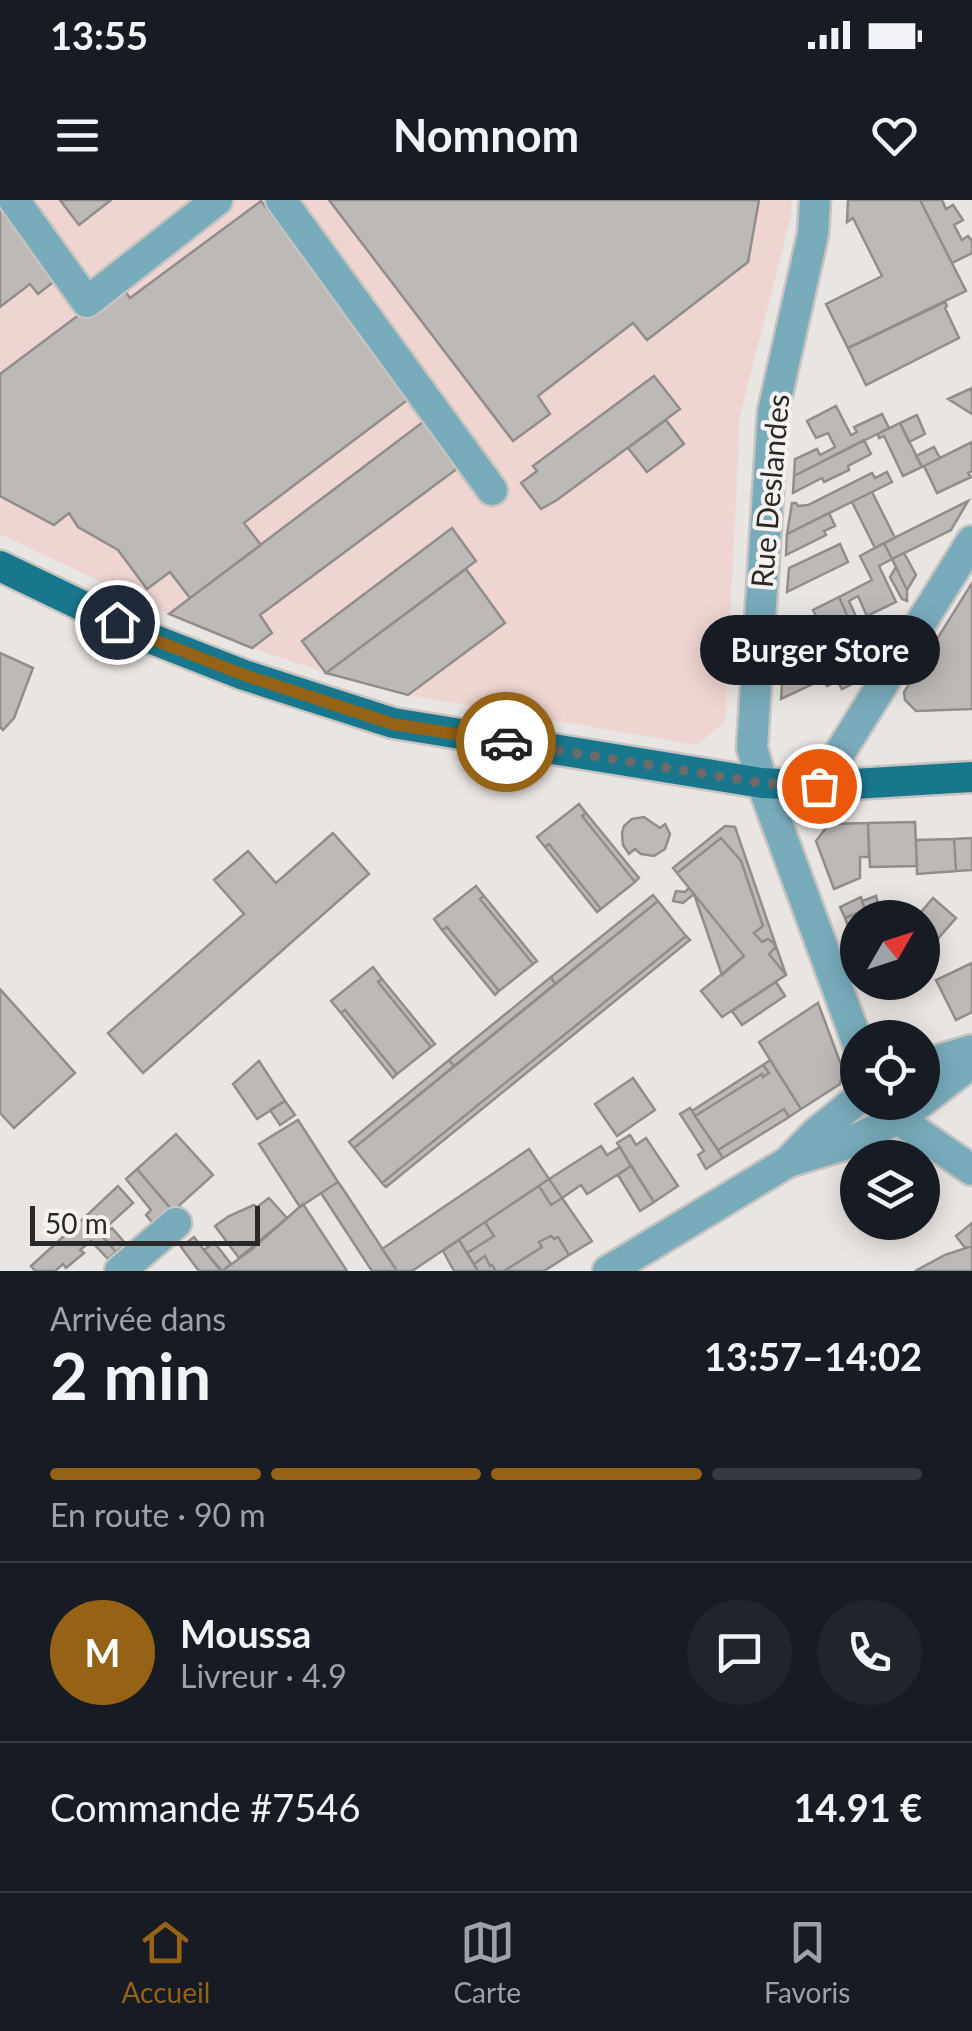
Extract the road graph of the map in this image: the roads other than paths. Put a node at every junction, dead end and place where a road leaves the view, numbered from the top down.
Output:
1 (14, 200) edge
2 (216, 200) edge
3 (281, 200) edge
4 (815, 200) edge
5 (492, 490) dead end
6 (972, 540) edge
7 (0, 566) edge
8 (972, 777) edge
9 (762, 783) junction
10 (819, 786) junction
11 (849, 1020) edge
12 (972, 1050) edge
13 (940, 1060) edge
14 (972, 1063) edge
15 (940, 1084) edge
16 (840, 1114) edge
17 (883, 1120) edge
18 (921, 1120) edge
19 (788, 1162) junction
20 (972, 1170) edge
21 (176, 1224) dead end
22 (120, 1271) edge
23 (608, 1271) edge

1 - 2 street
3 - 5 street
4 - 9 street, Rue Deslandes
6 - 10 street
7 - 9 main road
8 - 10 main road
9 - 10 main road
9 - 11 street, Rue Deslandes
12 - 13 street
14 - 15 street
16 - 19 street
17 - 19 street
18 - 20 street
19 - 23 street
21 - 22 street

